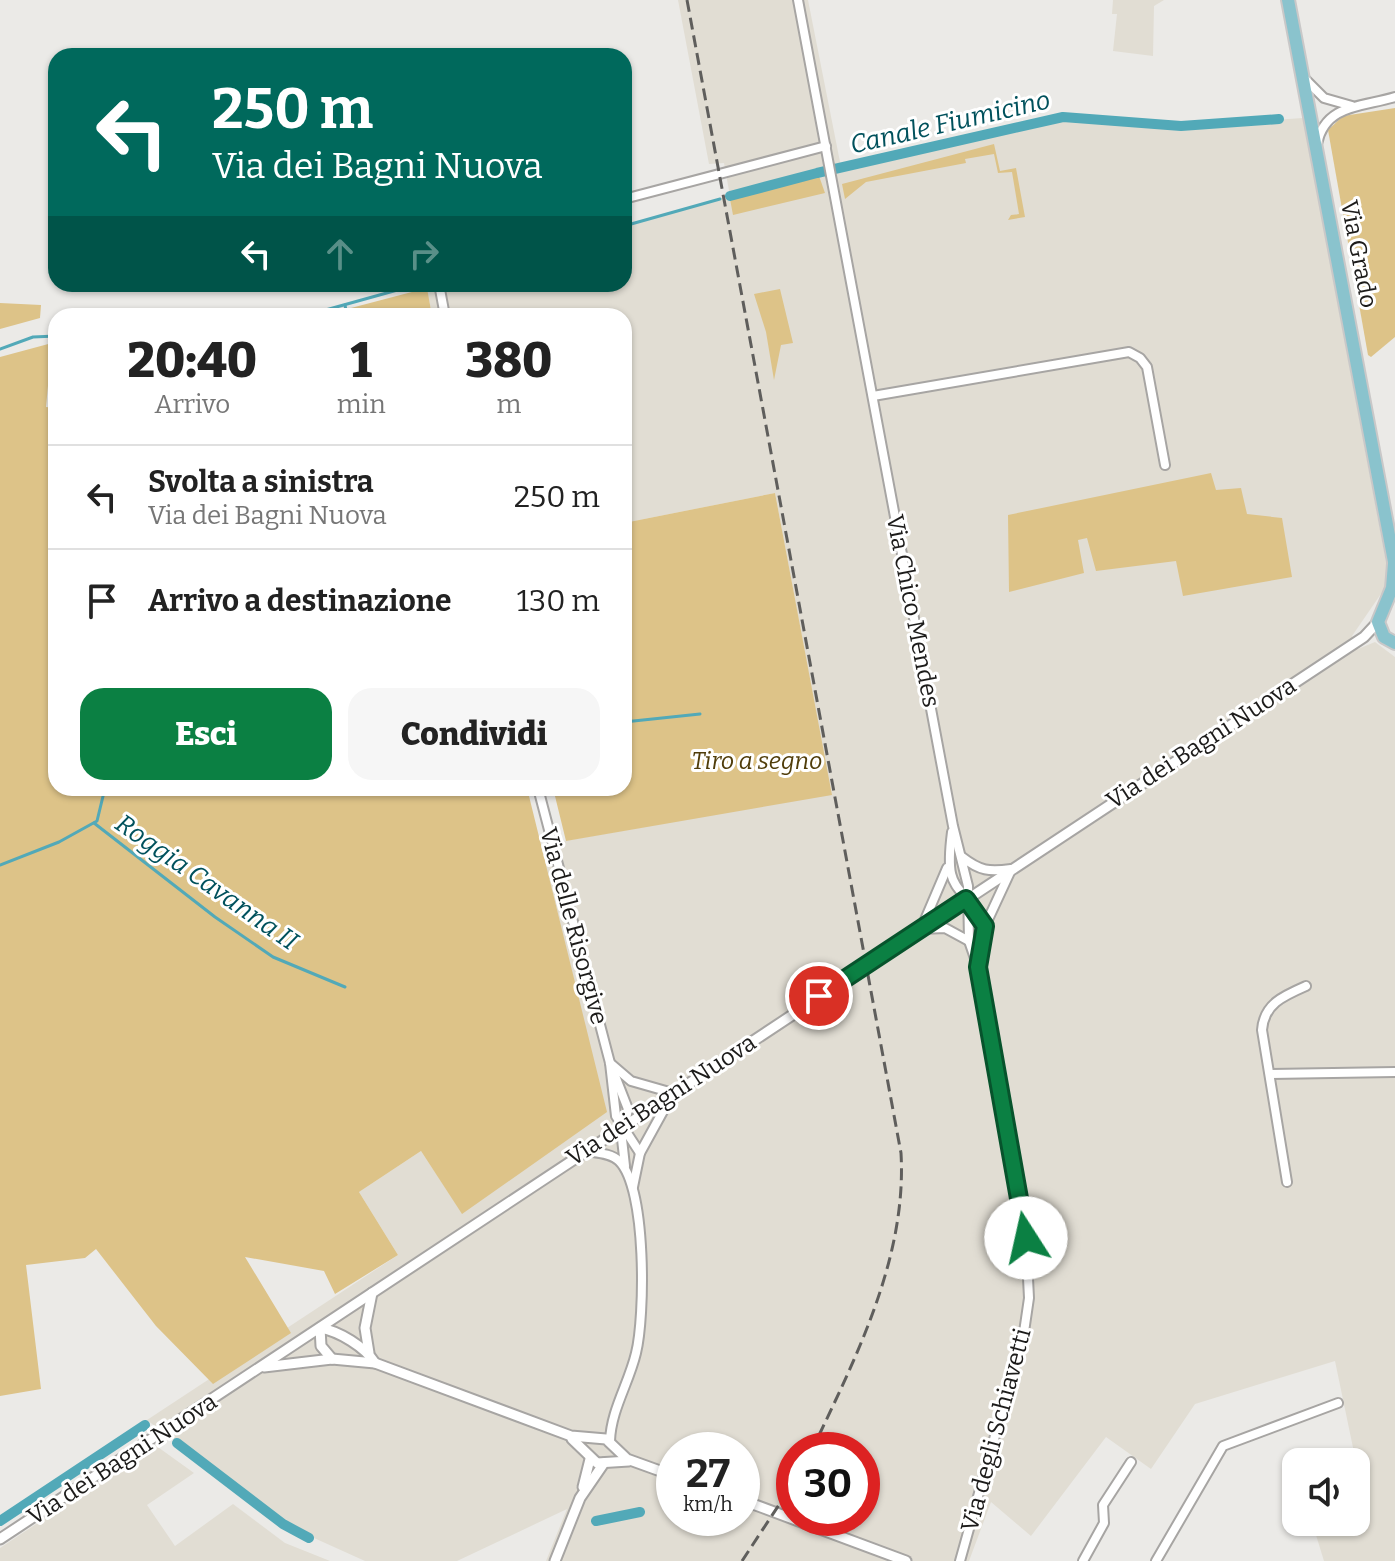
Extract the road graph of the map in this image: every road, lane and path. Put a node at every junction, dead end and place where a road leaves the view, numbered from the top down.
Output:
1 (798, 0) edge
2 (1288, 0) edge
3 (1303, 75) junction
4 (1395, 97) edge
5 (1353, 106) junction
6 (826, 146) junction
7 (1316, 149) junction
8 (632, 197) edge
9 (873, 396) junction
10 (1165, 465) dead end
11 (1394, 566) edge
12 (1392, 600) edge
13 (1378, 622) junction
14 (1364, 637) junction
15 (1392, 642) edge
16 (540, 796) edge
17 (953, 826) junction
18 (962, 857) junction
19 (947, 868) junction
20 (1012, 869) junction
21 (966, 899) junction
22 (985, 926) junction
23 (921, 929) junction
24 (969, 941) junction
25 (978, 967) junction
26 (1306, 986) dead end
27 (610, 1063) junction
28 (1395, 1072) edge
29 (1271, 1074) junction
30 (673, 1093) junction
31 (624, 1125) junction
32 (584, 1151) junction
33 (640, 1153) junction
34 (626, 1170) junction
35 (1287, 1182) dead end
36 (633, 1190) junction
37 (372, 1293) junction
38 (320, 1328) junction
39 (369, 1353) junction
40 (332, 1359) junction
41 (375, 1363) junction
42 (260, 1368) junction
43 (1338, 1403) dead end
44 (614, 1416) junction
45 (563, 1433) junction
46 (595, 1439) junction
47 (612, 1444) junction
48 (589, 1455) junction
49 (606, 1462) junction
50 (633, 1462) junction
51 (1131, 1462) dead end
52 (656, 1470) edge
53 (580, 1498) junction
54 (760, 1507) edge
55 (0, 1539) edge
56 (555, 1561) edge
57 (906, 1561) edge
58 (960, 1561) edge
59 (1083, 1561) edge
60 (1156, 1561) edge

1 - 6 street, Via Chico Mendes
2 - 3 main road, Via Grado
3 - 5 street
3 - 7 main road, Via Grado
4 - 5 street
5 - 7 street
6 - 8 street
6 - 9 street, Via Chico Mendes
7 - 11 main road, Via Grado
9 - 10 street
9 - 17 street, Via Chico Mendes
11 - 12 main road, Via Grado
12 - 13 main road, Via Grado
13 - 14 street, Via dei Bagni Nuova
13 - 15 main road
14 - 15 street
14 - 20 street, Via dei Bagni Nuova
16 - 27 street, Via delle Risorgive
17 - 18 street, Via Chico Mendes
17 - 19 street, Via Chico Mendes
18 - 20 street
18 - 21 street, Via Chico Mendes
19 - 21 street
19 - 23 street, Via Chico Mendes
20 - 21 street, Via dei Bagni Nuova
20 - 22 street, Via degli Schiavetti
21 - 22 street
21 - 23 street, Via dei Bagni Nuova
21 - 24 street, Via degli Schiavetti
22 - 25 street, Via degli Schiavetti
23 - 24 street
23 - 30 street, Via dei Bagni Nuova
24 - 25 street, Via degli Schiavetti
25 - 58 street, Via degli Schiavetti
26 - 29 street
27 - 30 street
27 - 31 street, Via delle Risorgive
28 - 29 street
29 - 35 street
30 - 31 street, Via dei Bagni Nuova
30 - 33 street
31 - 32 street, Via dei Bagni Nuova
31 - 33 street
31 - 34 street, Via delle Risorgive
32 - 34 street
32 - 37 street, Via dei Bagni Nuova
33 - 36 street
34 - 36 street, Via delle Risorgive
36 - 44 street
37 - 38 street, Via dei Bagni Nuova
37 - 39 street
38 - 39 street
38 - 40 street
38 - 42 street, Via dei Bagni Nuova
39 - 41 street
40 - 41 street
40 - 42 street
41 - 45 street
42 - 55 street, Via dei Bagni Nuova
43 - 60 street
44 - 46 street
44 - 47 street
45 - 46 street
45 - 48 street
46 - 47 street
46 - 48 street
47 - 49 street
47 - 50 street
48 - 49 street
48 - 53 street
49 - 50 street
49 - 53 street
50 - 52 street
51 - 59 street
53 - 56 street
54 - 57 street

